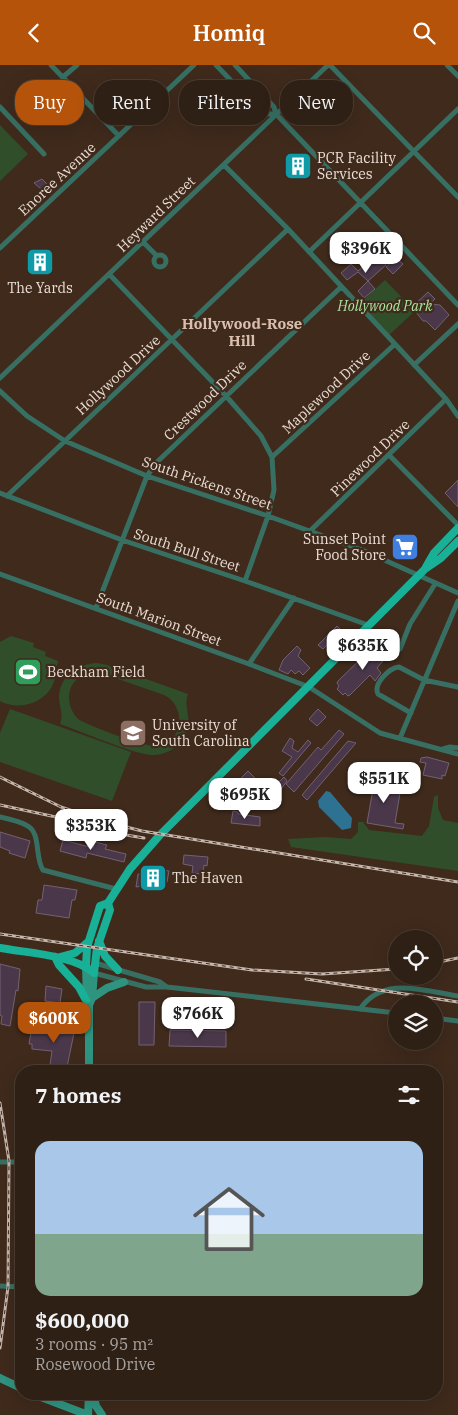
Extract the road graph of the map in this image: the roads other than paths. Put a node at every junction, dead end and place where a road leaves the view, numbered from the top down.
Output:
1 (51, 65) edge
2 (77, 65) edge
3 (194, 65) edge
4 (216, 65) edge
5 (235, 65) edge
6 (329, 65) edge
7 (447, 65) edge
8 (458, 76) edge
9 (63, 77) junction
10 (0, 107) edge
11 (458, 109) edge
12 (276, 114) junction
13 (119, 136) junction
14 (414, 151) junction
15 (44, 154) dead end
16 (224, 165) junction
17 (458, 197) edge
18 (360, 203) junction
19 (288, 229) junction
20 (143, 241) junction
21 (0, 248) edge
22 (309, 252) junction
23 (156, 255) dead end
24 (109, 274) junction
25 (341, 287) junction
26 (458, 305) edge
27 (458, 325) edge
28 (172, 339) junction
29 (395, 343) junction
30 (414, 365) junction
31 (0, 378) edge
32 (0, 391) edge
33 (226, 396) junction
34 (446, 399) junction
35 (457, 412) edge
36 (65, 441) junction
37 (389, 455) junction
38 (272, 457) junction
39 (147, 476) junction
40 (0, 493) edge
41 (7, 496) junction
42 (268, 516) junction
43 (458, 527) edge
44 (309, 532) junction
45 (122, 540) junction
46 (458, 541) edge
47 (425, 569) junction
48 (0, 574) edge
49 (417, 576) junction
50 (245, 581) junction
51 (435, 583) junction
52 (458, 593) edge
53 (294, 598) junction
54 (458, 601) edge
55 (96, 608) junction
56 (368, 625) junction
57 (400, 649) dead end
58 (249, 664) junction
59 (424, 681) junction
60 (457, 685) edge
61 (309, 687) junction
62 (411, 713) junction
63 (400, 737) junction
64 (458, 748) edge
65 (443, 749) junction
66 (458, 754) edge
67 (0, 817) edge
68 (116, 889) junction
69 (108, 903) junction
70 (89, 941) junction
71 (99, 941) junction
72 (0, 948) edge
73 (55, 957) junction
74 (95, 963) junction
75 (86, 966) junction
76 (118, 970) junction
77 (94, 973) junction
78 (124, 982) junction
79 (167, 987) junction
80 (458, 996) edge
81 (89, 1001) junction
82 (360, 1009) junction
83 (388, 1012) edge
84 (443, 1019) edge
85 (458, 1021) edge
86 (89, 1065) edge
87 (0, 1162) edge
88 (15, 1162) edge
89 (0, 1286) edge
90 (15, 1287) edge
91 (0, 1378) edge
92 (15, 1385) edge
93 (49, 1400) edge
94 (89, 1400) edge
95 (95, 1400) edge
96 (88, 1415) edge
97 (102, 1415) edge

1 - 9 street
2 - 9 street
3 - 13 street, Enoree Avenue
4 - 12 street
5 - 12 street
6 - 12 street, Heyward Street
6 - 14 street
7 - 8 street
9 - 13 street
10 - 15 street
11 - 14 street
12 - 16 street, Heyward Street
12 - 18 street
13 - 21 street, Enoree Avenue
14 - 17 street
14 - 18 street
16 - 19 street
16 - 20 street, Heyward Street
18 - 22 street
18 - 26 street
19 - 22 street
19 - 28 street, Hollywood Drive
20 - 23 street
20 - 24 street, Heyward Street
22 - 25 street
24 - 28 street
24 - 31 street, Heyward Street
25 - 29 street
25 - 33 street, Crestwood Drive
27 - 30 street
28 - 33 street
28 - 36 street, Hollywood Drive
29 - 30 street
29 - 38 street, Maplewood Drive
30 - 34 street
32 - 36 street, South Pickens Street
33 - 38 street
33 - 39 street, Crestwood Drive
34 - 35 street
34 - 37 street, Pinewood Drive
36 - 39 street, South Pickens Street
36 - 41 street, Hollywood Drive
37 - 43 street
37 - 44 street, Pinewood Drive
38 - 42 street
39 - 42 street, South Pickens Street
39 - 45 street, Crestwood Drive
40 - 41 street, South Bull Street
41 - 45 street, South Bull Street
42 - 44 street, South Pickens Street
42 - 50 street
43 - 47 main road
44 - 49 street, South Pickens Street
45 - 50 street, South Bull Street
45 - 55 street, Crestwood Drive
46 - 47 main road
47 - 49 main road
48 - 55 street, South Marion Street
49 - 51 street
49 - 56 main road
50 - 53 street, South Bull Street
51 - 52 street
51 - 57 street
53 - 56 street, South Bull Street
53 - 58 street
54 - 59 street
55 - 58 street, South Marion Street
56 - 61 main road
58 - 61 street, South Marion Street
59 - 60 street
59 - 62 street
59 - 62 street
61 - 63 street, South Marion Street
61 - 68 main road
62 - 63 street
63 - 65 street, South Marion Street
64 - 65 street
65 - 66 street, South Marion Street
67 - 68 street
68 - 69 main road
69 - 70 main road
69 - 71 main road
70 - 73 main road
70 - 75 main road
71 - 74 main road
71 - 76 main road
72 - 73 main road
73 - 75 main road
73 - 81 main road
74 - 75 main road
74 - 76 street
74 - 77 main road
75 - 77 main road
75 - 81 main road
76 - 79 street
77 - 78 street
77 - 81 main road
78 - 79 street
78 - 81 main road
79 - 82 street
80 - 82 street
81 - 86 main road
82 - 83 street
84 - 85 street
87 - 88 street
89 - 90 street
91 - 92 main road
93 - 96 main road
94 - 96 main road
95 - 97 main road

